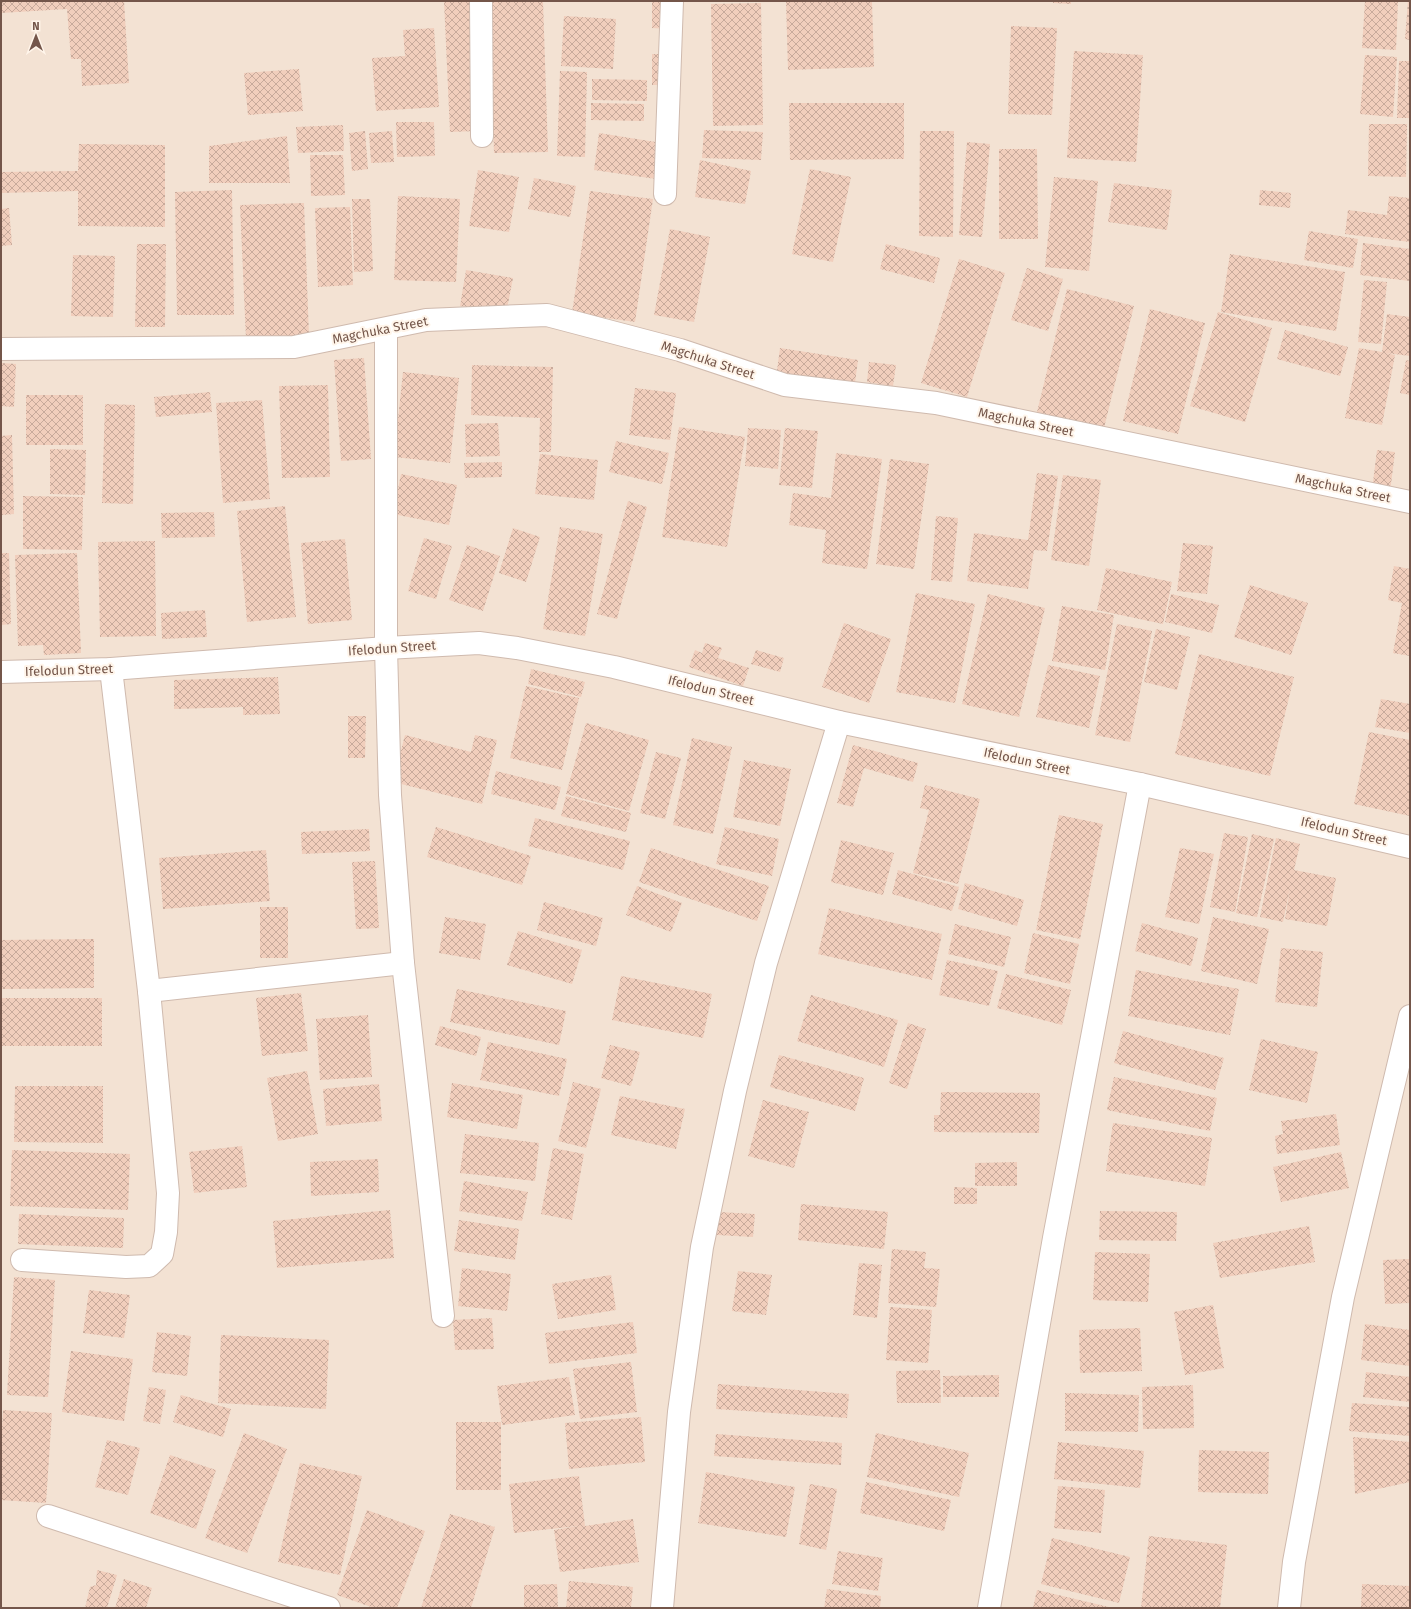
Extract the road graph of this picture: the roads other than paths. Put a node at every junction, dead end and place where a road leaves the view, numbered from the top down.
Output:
1 (480, 1) edge
2 (672, 1) edge
3 (482, 136) dead end
4 (665, 194) dead end
5 (386, 329) junction
6 (1, 349) edge
7 (1410, 502) edge
8 (386, 648) junction
9 (112, 669) junction
10 (1, 672) edge
11 (839, 722) junction
12 (1140, 784) junction
13 (1410, 847) edge
14 (403, 963) junction
15 (149, 991) junction
16 (1410, 1016) edge
17 (22, 1260) dead end
18 (443, 1316) dead end
19 (48, 1516) dead end
20 (329, 1608) edge
21 (662, 1608) edge
22 (989, 1608) edge
23 (1289, 1608) edge

1 - 3 street
2 - 4 street
5 - 6 street, Magchuka Street
5 - 7 street, Magchuka Street
5 - 8 street
8 - 9 street, Ifelodun Street
8 - 11 street, Ifelodun Street
8 - 14 street
9 - 10 street, Ifelodun Street
9 - 15 street
11 - 12 street, Ifelodun Street
11 - 21 street
12 - 13 street, Ifelodun Street
12 - 22 street
14 - 15 street
14 - 18 street
15 - 17 street
16 - 23 street
19 - 20 street

